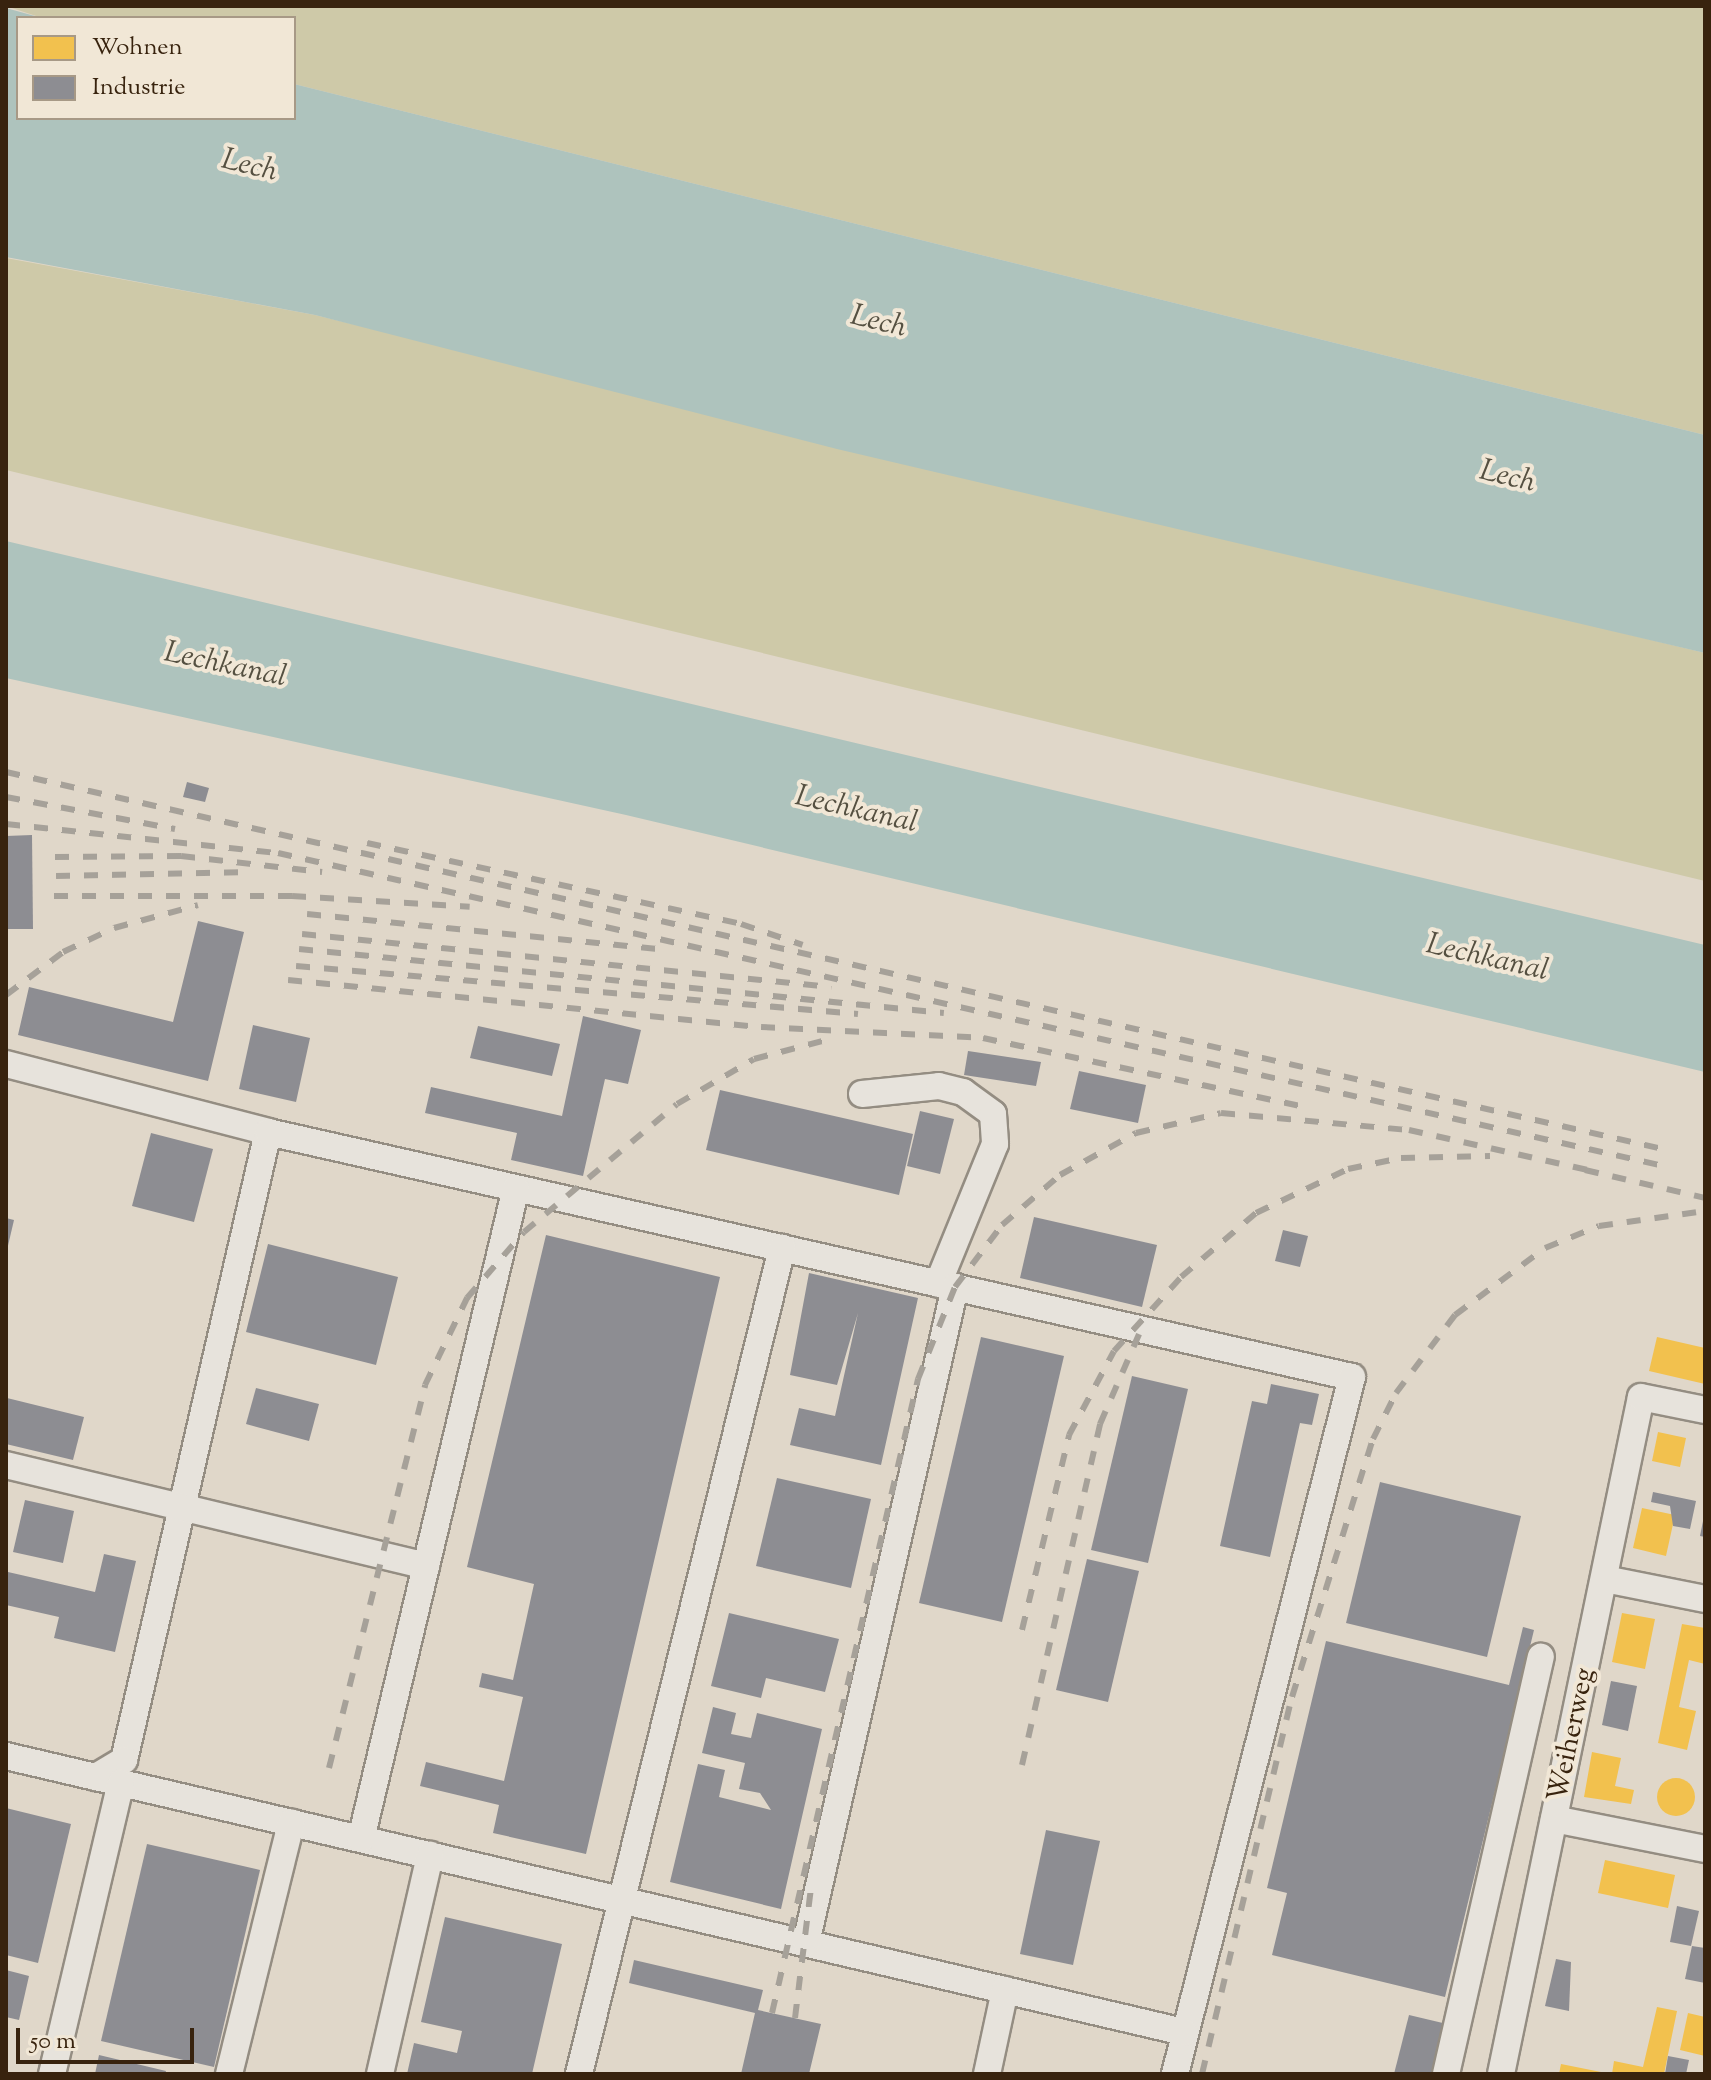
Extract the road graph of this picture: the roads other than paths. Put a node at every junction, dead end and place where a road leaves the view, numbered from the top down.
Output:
1 (6, 1064) edge
2 (862, 1094) dead end
3 (268, 1132) junction
4 (516, 1188) junction
5 (782, 1248) junction
6 (947, 1286) junction
7 (1705, 1410) edge
8 (6, 1465) edge
9 (182, 1509) junction
10 (426, 1566) junction
11 (1605, 1579) junction
12 (1705, 1599) edge
13 (1541, 1657) dead end
14 (6, 1756) edge
15 (108, 1780) junction
16 (1554, 1819) junction
17 (291, 1823) junction
18 (361, 1839) junction
19 (1705, 1849) edge
20 (430, 1855) junction
21 (623, 1901) junction
22 (806, 1943) junction
23 (1005, 1990) junction
24 (1184, 2032) junction
25 (52, 2074) edge
26 (229, 2074) edge
27 (380, 2074) edge
28 (579, 2074) edge
29 (987, 2074) edge
30 (1175, 2074) edge
31 (1446, 2074) edge
32 (1501, 2074) edge

1 - 3 street
2 - 6 street
3 - 4 street
3 - 9 street
4 - 5 street
4 - 10 street
5 - 6 street
5 - 21 street
6 - 22 street
6 - 24 street
7 - 11 street, Weiherweg
8 - 9 street
9 - 10 street
9 - 15 street
10 - 18 street
11 - 12 street
11 - 16 street, Weiherweg
13 - 31 street
14 - 15 street
15 - 17 street
15 - 25 street
16 - 19 street
16 - 32 street, Weiherweg
17 - 18 street
17 - 26 street
18 - 20 street
20 - 21 street
20 - 27 street
21 - 22 street
21 - 28 street
22 - 23 street
23 - 24 street
23 - 29 street
24 - 30 street

